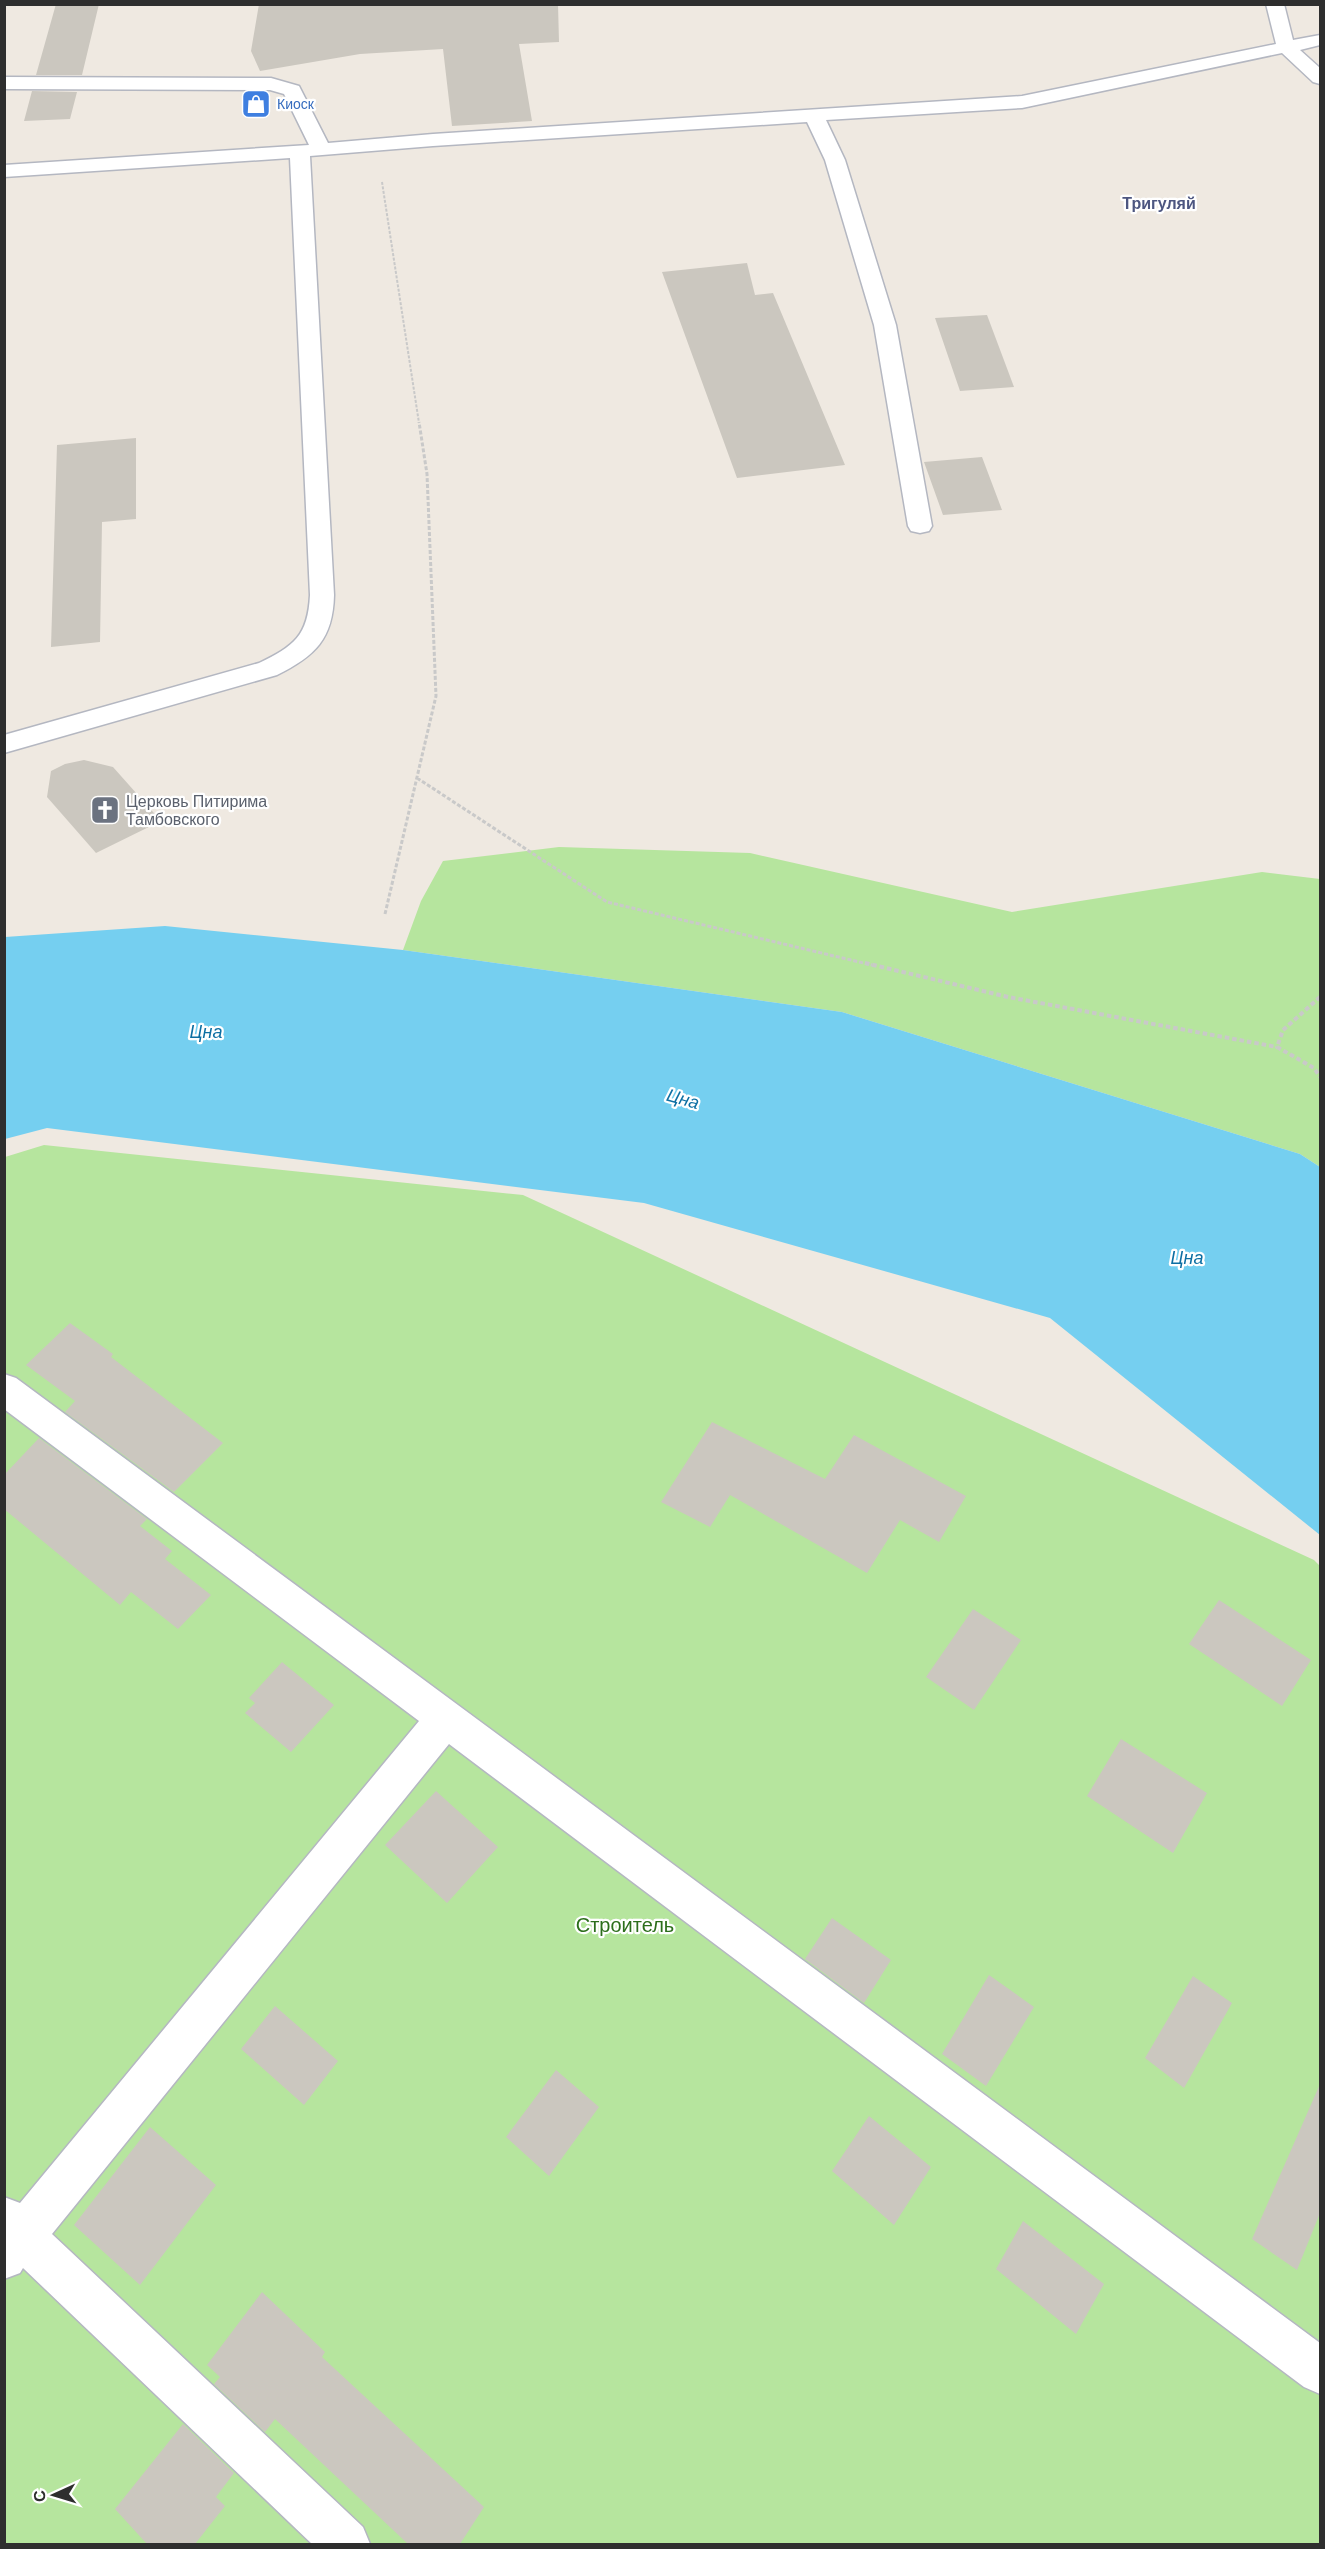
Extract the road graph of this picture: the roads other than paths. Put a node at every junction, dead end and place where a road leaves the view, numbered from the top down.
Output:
1 (1275, 4) edge
2 (1320, 40) edge
3 (1286, 47) junction
4 (1320, 78) edge
5 (4, 83) edge
6 (814, 115) junction
7 (310, 150) junction
8 (4, 171) edge
9 (920, 526) dead end
10 (4, 744) edge
11 (4, 1389) edge
12 (445, 1719) junction
13 (10, 2237) edge
14 (1320, 2371) edge
15 (346, 2544) edge

1 - 3 street
2 - 3 street
3 - 4 street
3 - 6 street
5 - 7 street
6 - 7 street
6 - 9 street
7 - 8 street
7 - 10 street
11 - 12 street
12 - 13 street
12 - 14 street
13 - 15 street

